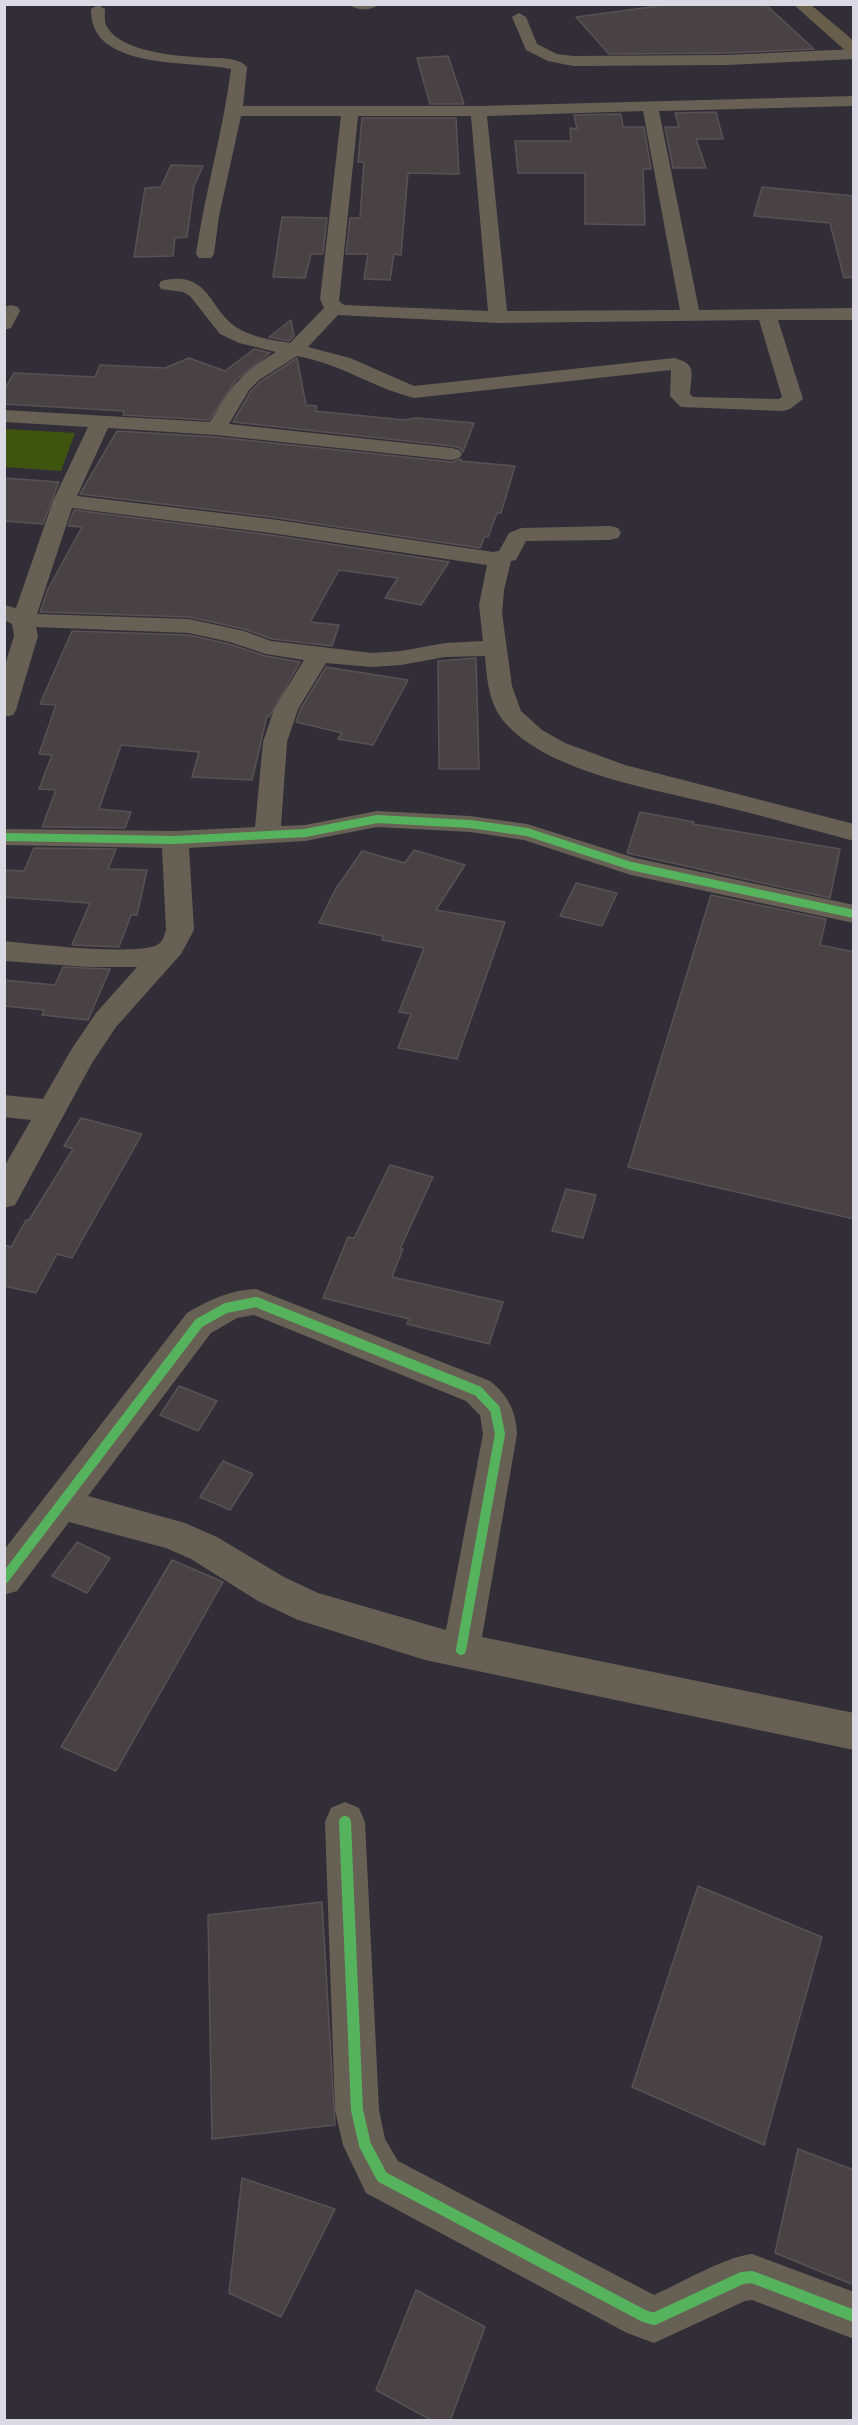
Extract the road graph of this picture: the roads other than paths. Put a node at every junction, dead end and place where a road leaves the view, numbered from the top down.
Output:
1 (356, 4) edge
2 (372, 4) edge
3 (800, 4) edge
4 (98, 9) dead end
5 (519, 17) dead end
6 (854, 52) edge
7 (854, 101) edge
8 (650, 105) junction
9 (234, 111) junction
10 (350, 111) junction
11 (479, 111) junction
12 (205, 254) dead end
13 (168, 285) dead end
14 (335, 307) junction
15 (854, 314) edge
16 (766, 315) junction
17 (691, 316) junction
18 (498, 317) junction
19 (295, 349) junction
20 (4, 416) edge
21 (101, 421) junction
22 (216, 429) junction
23 (452, 454) dead end
24 (64, 501) junction
25 (610, 533) dead end
26 (500, 559) junction
27 (14, 616) edge
28 (496, 648) junction
29 (319, 655) junction
30 (4, 710) edge
31 (854, 833) edge
32 (267, 836) junction
33 (4, 837) edge
34 (175, 840) junction
35 (854, 914) edge
36 (4, 951) edge
37 (167, 952) junction
38 (4, 1106) edge
39 (51, 1111) junction
40 (4, 1196) edge
41 (61, 1504) junction
42 (4, 1579) edge
43 (461, 1650) junction
44 (854, 1732) edge
45 (345, 1822) dead end
46 (854, 2316) edge

1 - 2 street
3 - 6 main road
4 - 9 street
5 - 6 street
7 - 8 street
8 - 11 street
8 - 17 street
9 - 10 street
9 - 12 street
10 - 11 street
10 - 14 street
11 - 18 street
13 - 19 street
14 - 18 street
14 - 19 street
15 - 16 street
16 - 17 street
16 - 19 street
17 - 18 street
19 - 22 street
20 - 21 street
21 - 22 street
21 - 24 street
22 - 23 street
24 - 26 street
24 - 27 street
25 - 26 street
26 - 28 street
27 - 29 street
27 - 30 street
28 - 29 street
28 - 31 street
29 - 32 street
32 - 34 street
32 - 35 street
33 - 34 street
34 - 37 street
36 - 37 street
37 - 39 street
38 - 39 street
39 - 40 street
41 - 42 street
41 - 43 street
41 - 43 street
43 - 44 street
45 - 46 street

